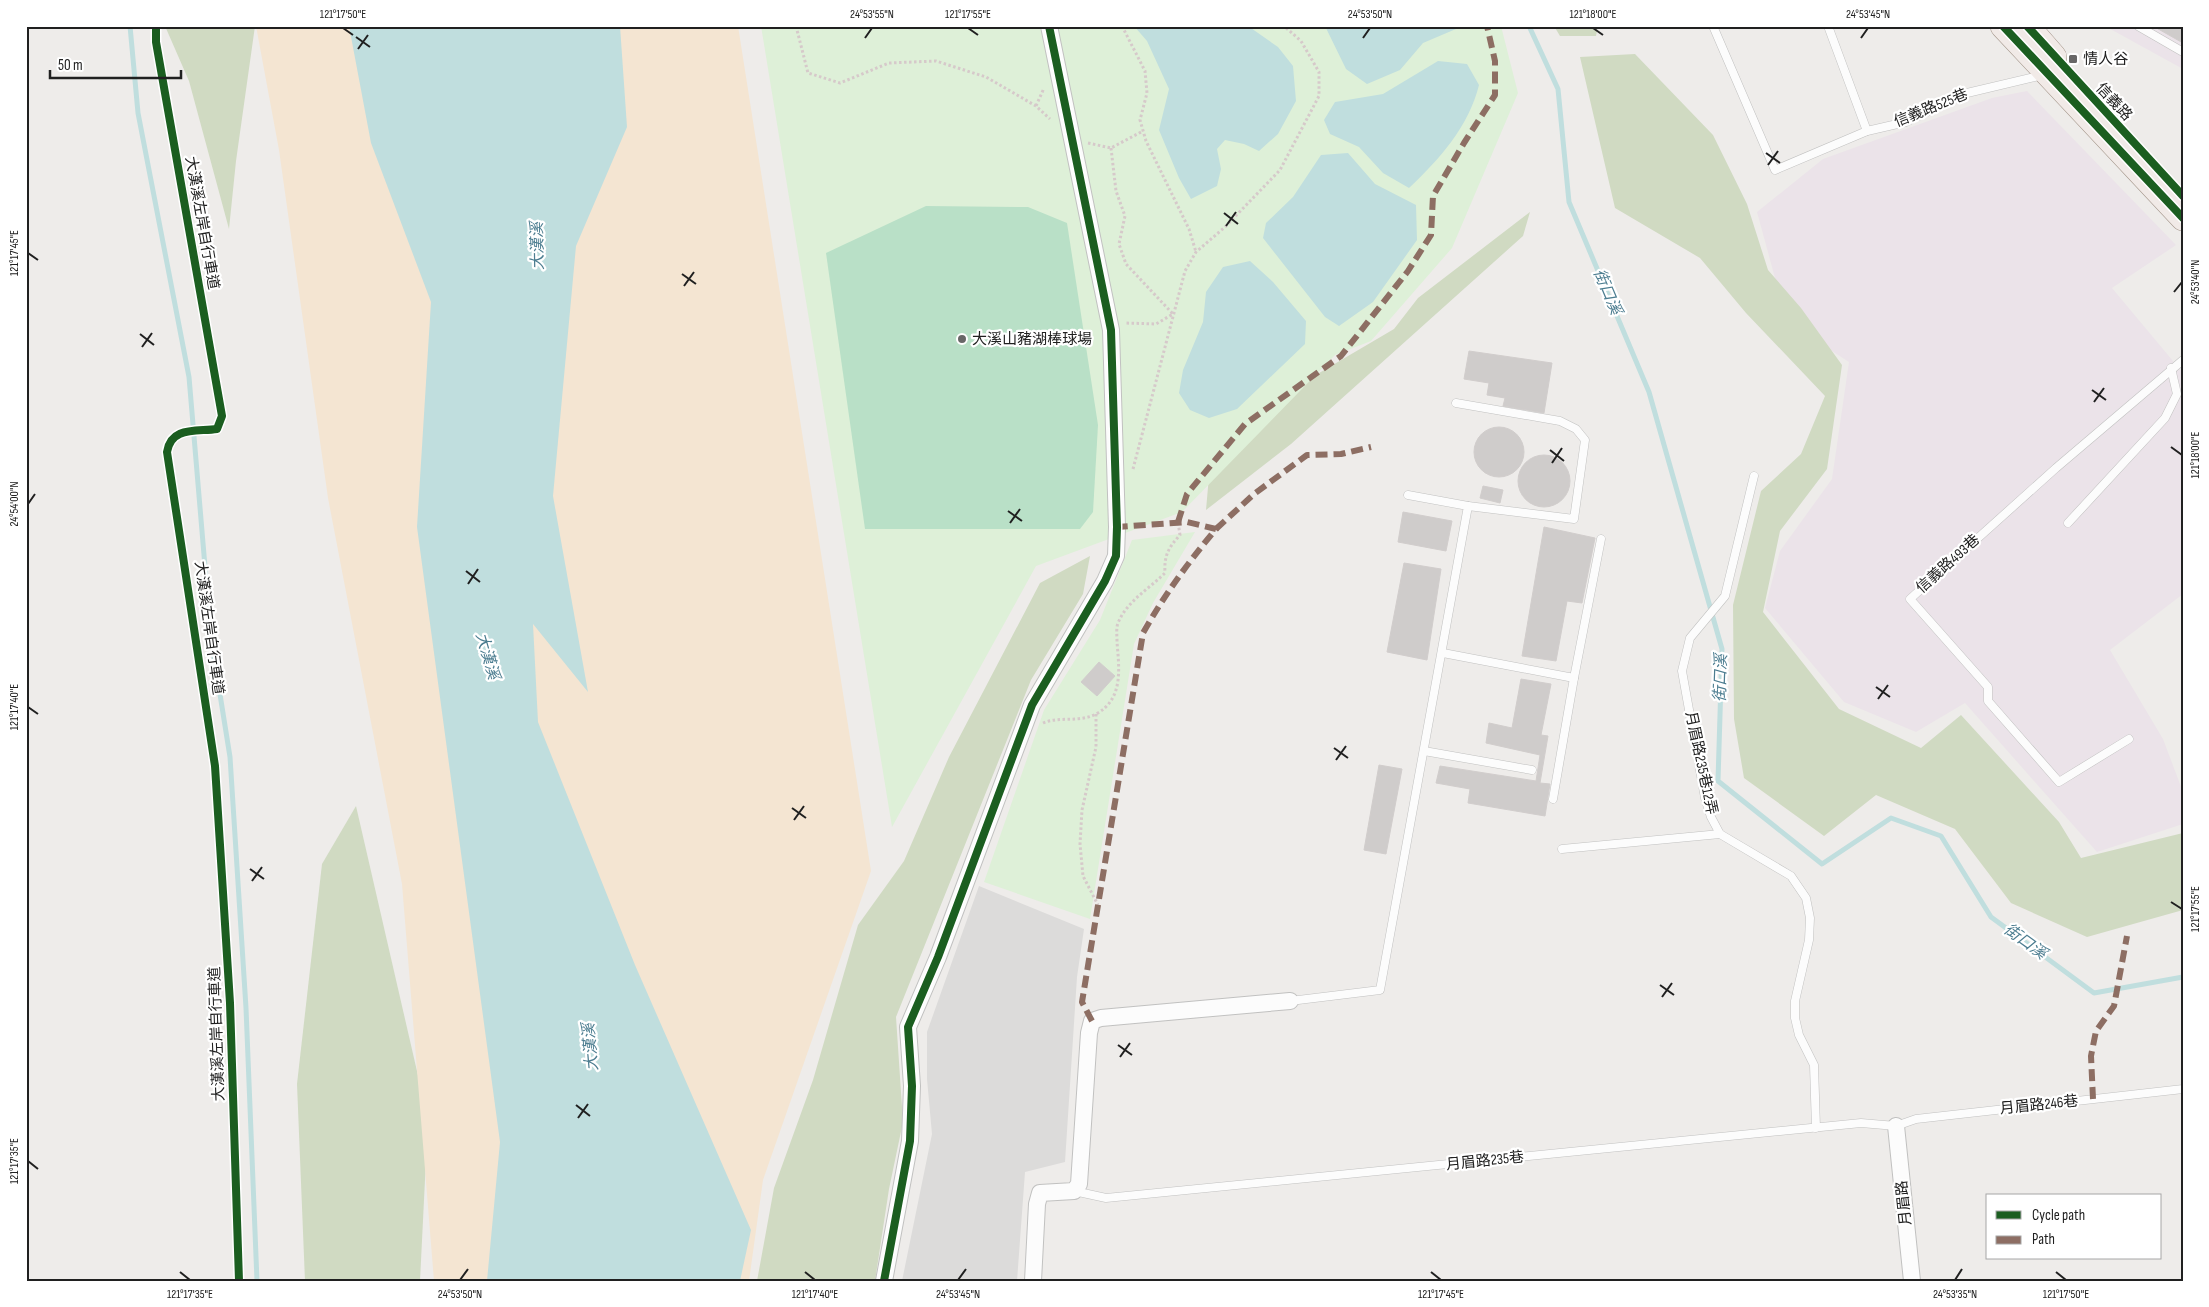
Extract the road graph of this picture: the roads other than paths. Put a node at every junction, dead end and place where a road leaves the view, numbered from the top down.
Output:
1 (1049, 26) edge
2 (1713, 26) edge
3 (1828, 26) edge
4 (2004, 26) edge
5 (2027, 26) edge
6 (2138, 26) edge
7 (2183, 52) edge
8 (2055, 71) junction
9 (1867, 131) junction
10 (2183, 196) edge
11 (2183, 218) edge
12 (2183, 360) edge
13 (2171, 368) junction
14 (1456, 403) dead end
15 (1754, 476) dead end
16 (1408, 495) dead end
17 (1468, 506) junction
18 (2068, 523) dead end
19 (1601, 539) dead end
20 (1443, 653) junction
21 (1574, 678) junction
22 (2129, 739) dead end
23 (1424, 752) junction
24 (1532, 770) dead end
25 (1553, 799) dead end
26 (1720, 834) junction
27 (1562, 849) dead end
28 (1290, 1000) joint
29 (2183, 1089) edge
30 (1896, 1126) junction
31 (1816, 1128) junction
32 (1074, 1192) junction
33 (884, 1281) edge
34 (1032, 1281) edge
35 (1912, 1281) edge

1 - 33 street
2 - 9 lane, 信義路525巷
3 - 9 lane
4 - 8 main road, 信義路
5 - 8 main road, 信義路
6 - 7 lane
8 - 9 lane, 信義路525巷
8 - 10 main road, 信義路
8 - 11 main road, 信義路
12 - 13 lane, 信義路493巷
13 - 18 lane
13 - 22 lane, 信義路493巷
14 - 17 lane
15 - 26 lane, 月眉路235巷12弄
16 - 17 lane
17 - 20 lane
19 - 21 lane
20 - 21 lane
20 - 23 lane
21 - 25 lane
23 - 24 lane
23 - 28 lane
26 - 27 lane
26 - 31 lane, 月眉路235巷12弄
28 - 32 street
29 - 30 lane, 月眉路246巷
30 - 31 lane, 月眉路235巷
30 - 35 street, 月眉路
31 - 32 lane, 月眉路235巷
32 - 34 street

